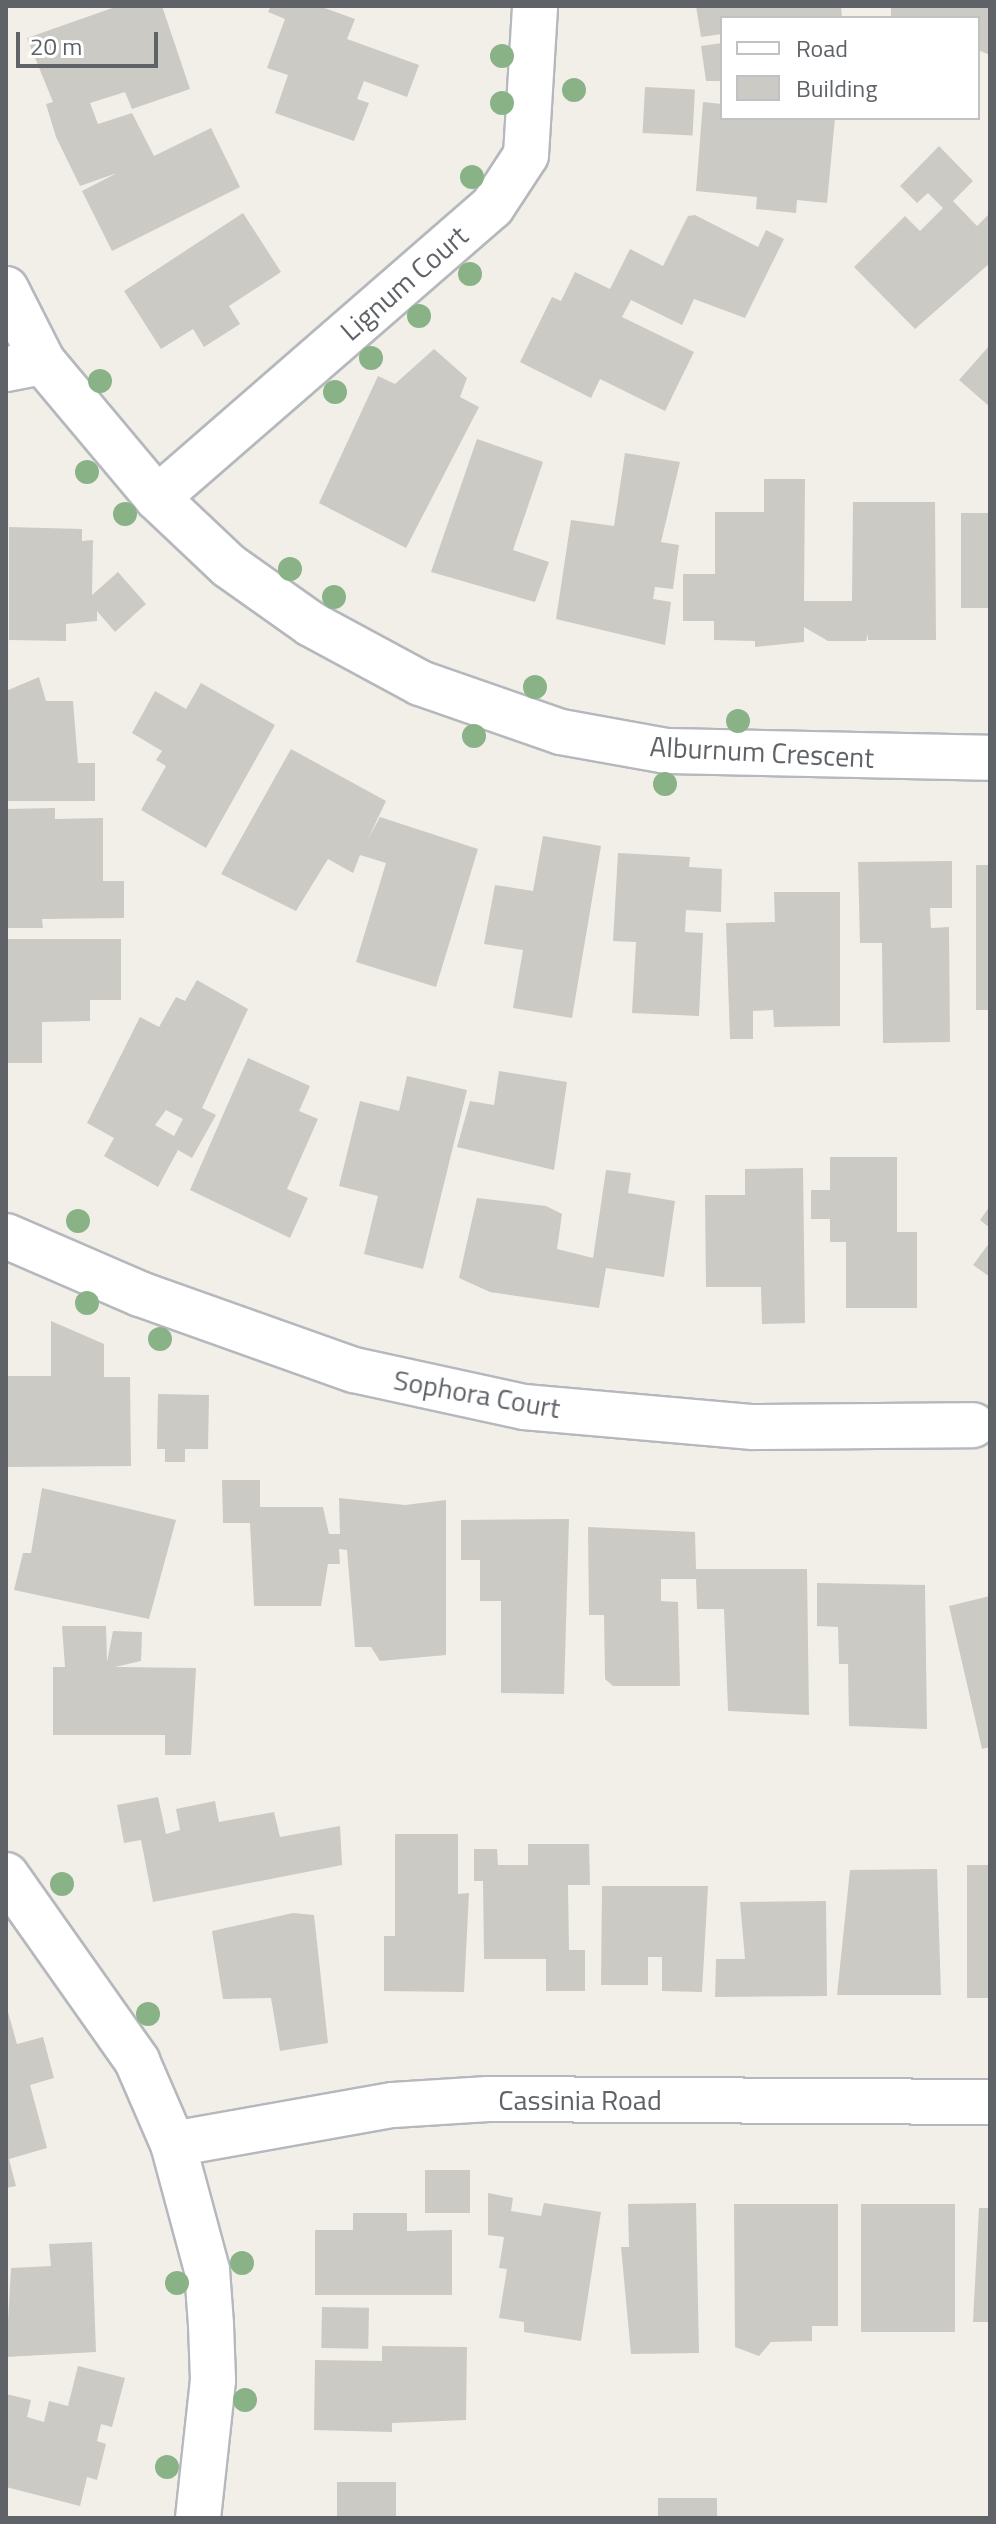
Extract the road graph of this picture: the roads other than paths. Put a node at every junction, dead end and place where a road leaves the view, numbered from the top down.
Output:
1 (535, 6) edge
2 (6, 289) edge
3 (24, 366) edge
4 (157, 498) junction
5 (990, 758) edge
6 (6, 1236) edge
7 (973, 1425) dead end
8 (6, 1875) edge
9 (990, 2102) edge
10 (173, 2144) junction
11 (198, 2518) edge

1 - 4 street, Lignum Court
2 - 3 street, Alburnum Crescent
3 - 4 street, Alburnum Crescent
4 - 5 street, Alburnum Crescent
6 - 7 street, Sophora Court
8 - 10 street
9 - 10 street, Cassinia Road
10 - 11 street

